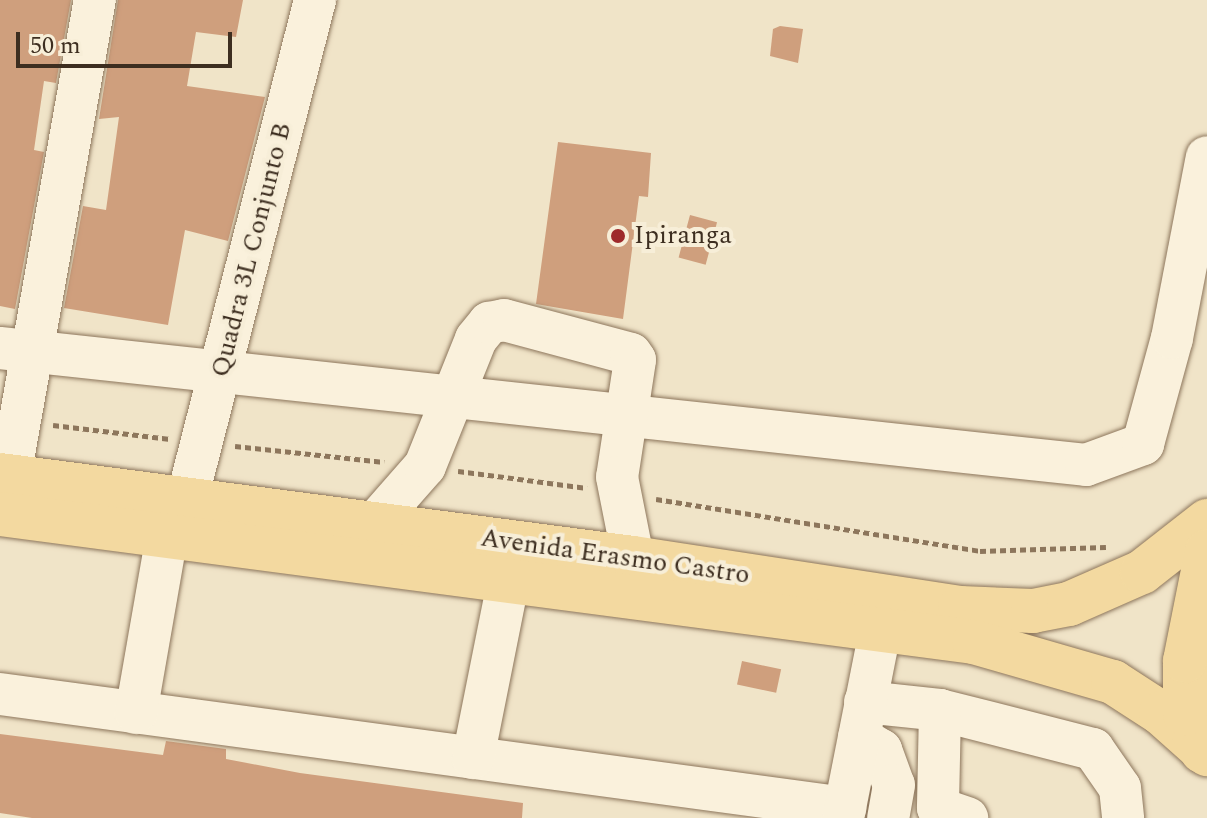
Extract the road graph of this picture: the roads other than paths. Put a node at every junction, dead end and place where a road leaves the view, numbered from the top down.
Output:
1 (95, 0) edge
2 (315, 0) edge
3 (1207, 157) edge
4 (14, 349) edge
5 (221, 371) junction
6 (452, 396) junction
7 (629, 416) junction
8 (3, 488) edge
9 (177, 518) junction
10 (1207, 521) edge
11 (374, 524) junction
12 (1207, 551) edge
13 (633, 558) junction
14 (508, 583) junction
15 (881, 626) junction
16 (0, 694) edge
17 (940, 710) junction
18 (136, 713) junction
19 (862, 720) junction
20 (473, 758) junction
21 (1205, 758) edge
22 (844, 813) edge
23 (888, 818) edge
24 (967, 818) edge
25 (1123, 818) edge

1 - 4 street
2 - 5 street, Quadra 3L Conjunto B
3 - 7 street
4 - 5 street
4 - 8 street
5 - 6 street
5 - 9 street, Quadra 3L Conjunto B
6 - 7 street
6 - 7 street
6 - 11 street
7 - 13 street
8 - 9 main road, Avenida Erasmo Castro
9 - 11 main road, Avenida Erasmo Castro
9 - 14 main road, Avenida Erasmo Castro
9 - 18 street, Quadra 3L Conjunto B
10 - 13 main road, Avenida Erasmo Castro
11 - 13 main road, Avenida Erasmo Castro
12 - 21 main road
14 - 15 main road, Avenida Erasmo Castro
14 - 20 street
15 - 19 street
15 - 21 main road, Avenida Erasmo Castro
16 - 18 street
17 - 19 street
17 - 24 street
17 - 25 street
18 - 20 street
19 - 22 street
19 - 23 street
20 - 22 street

